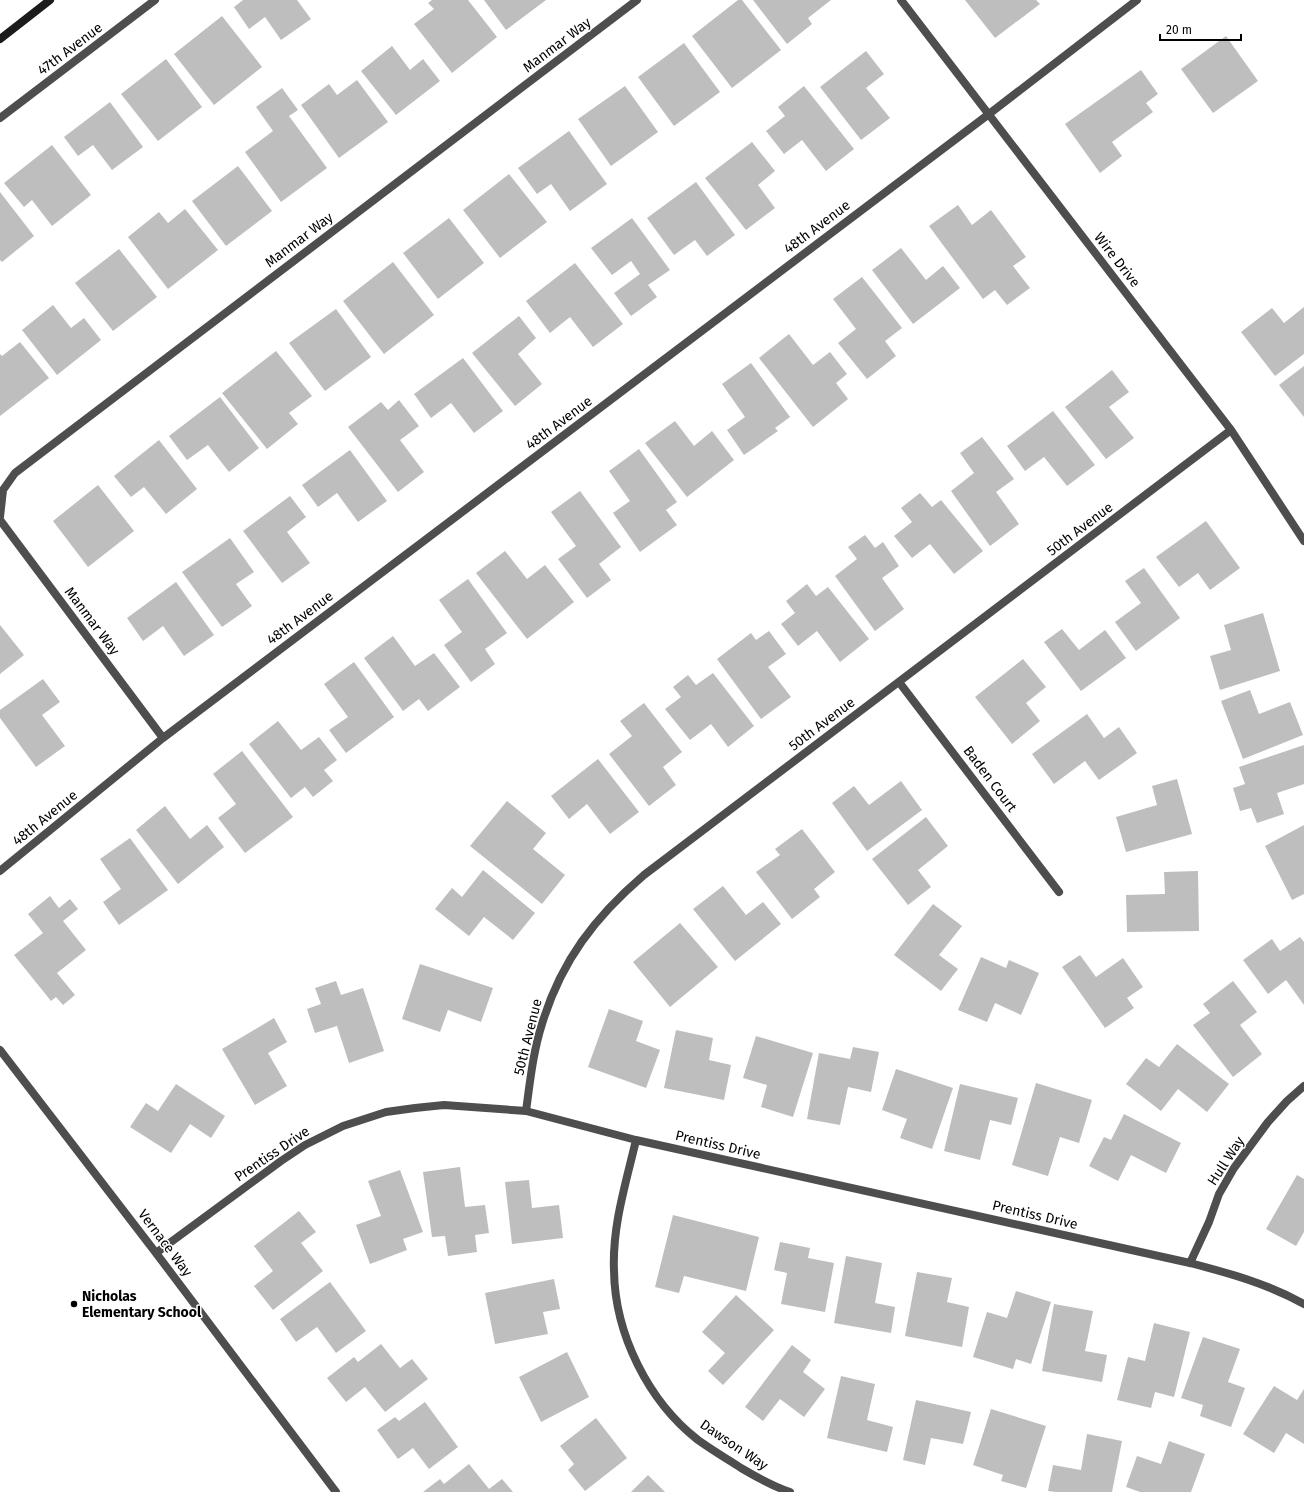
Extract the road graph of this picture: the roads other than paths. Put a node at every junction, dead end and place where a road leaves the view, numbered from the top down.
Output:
1 (50, 0) edge
2 (155, 0) edge
3 (637, 0) edge
4 (901, 0) edge
5 (1137, 0) edge
6 (0, 39) edge
7 (989, 114) junction
8 (0, 118) edge
9 (1232, 430) junction
10 (0, 516) edge
11 (0, 520) edge
12 (1304, 541) edge
13 (899, 682) junction
14 (163, 738) junction
15 (0, 871) edge
16 (1060, 892) dead end
17 (0, 1050) edge
18 (1304, 1086) edge
19 (526, 1111) junction
20 (636, 1140) junction
21 (156, 1253) junction
22 (1190, 1263) junction
23 (1304, 1304) edge
24 (336, 1492) edge
25 (790, 1492) edge

1 - 6 main road
2 - 8 street, 47th Avenue
3 - 10 street, Manmar Way
4 - 7 street, Wire Drive
5 - 7 street, 48th Avenue
7 - 9 street, Wire Drive
7 - 14 street, 48th Avenue
9 - 12 street, Wire Drive
9 - 13 street, 50th Avenue
11 - 14 street, Manmar Way
13 - 16 street, Baden Court
13 - 19 street, 50th Avenue
14 - 15 street, 48th Avenue
17 - 21 street, Vernace Way
18 - 22 street, Hull Way
19 - 20 street, Prentiss Drive
19 - 21 street, Prentiss Drive
20 - 22 street, Prentiss Drive
20 - 25 street, Dawson Way
21 - 24 street, Vernace Way
22 - 23 street, Prentiss Drive

